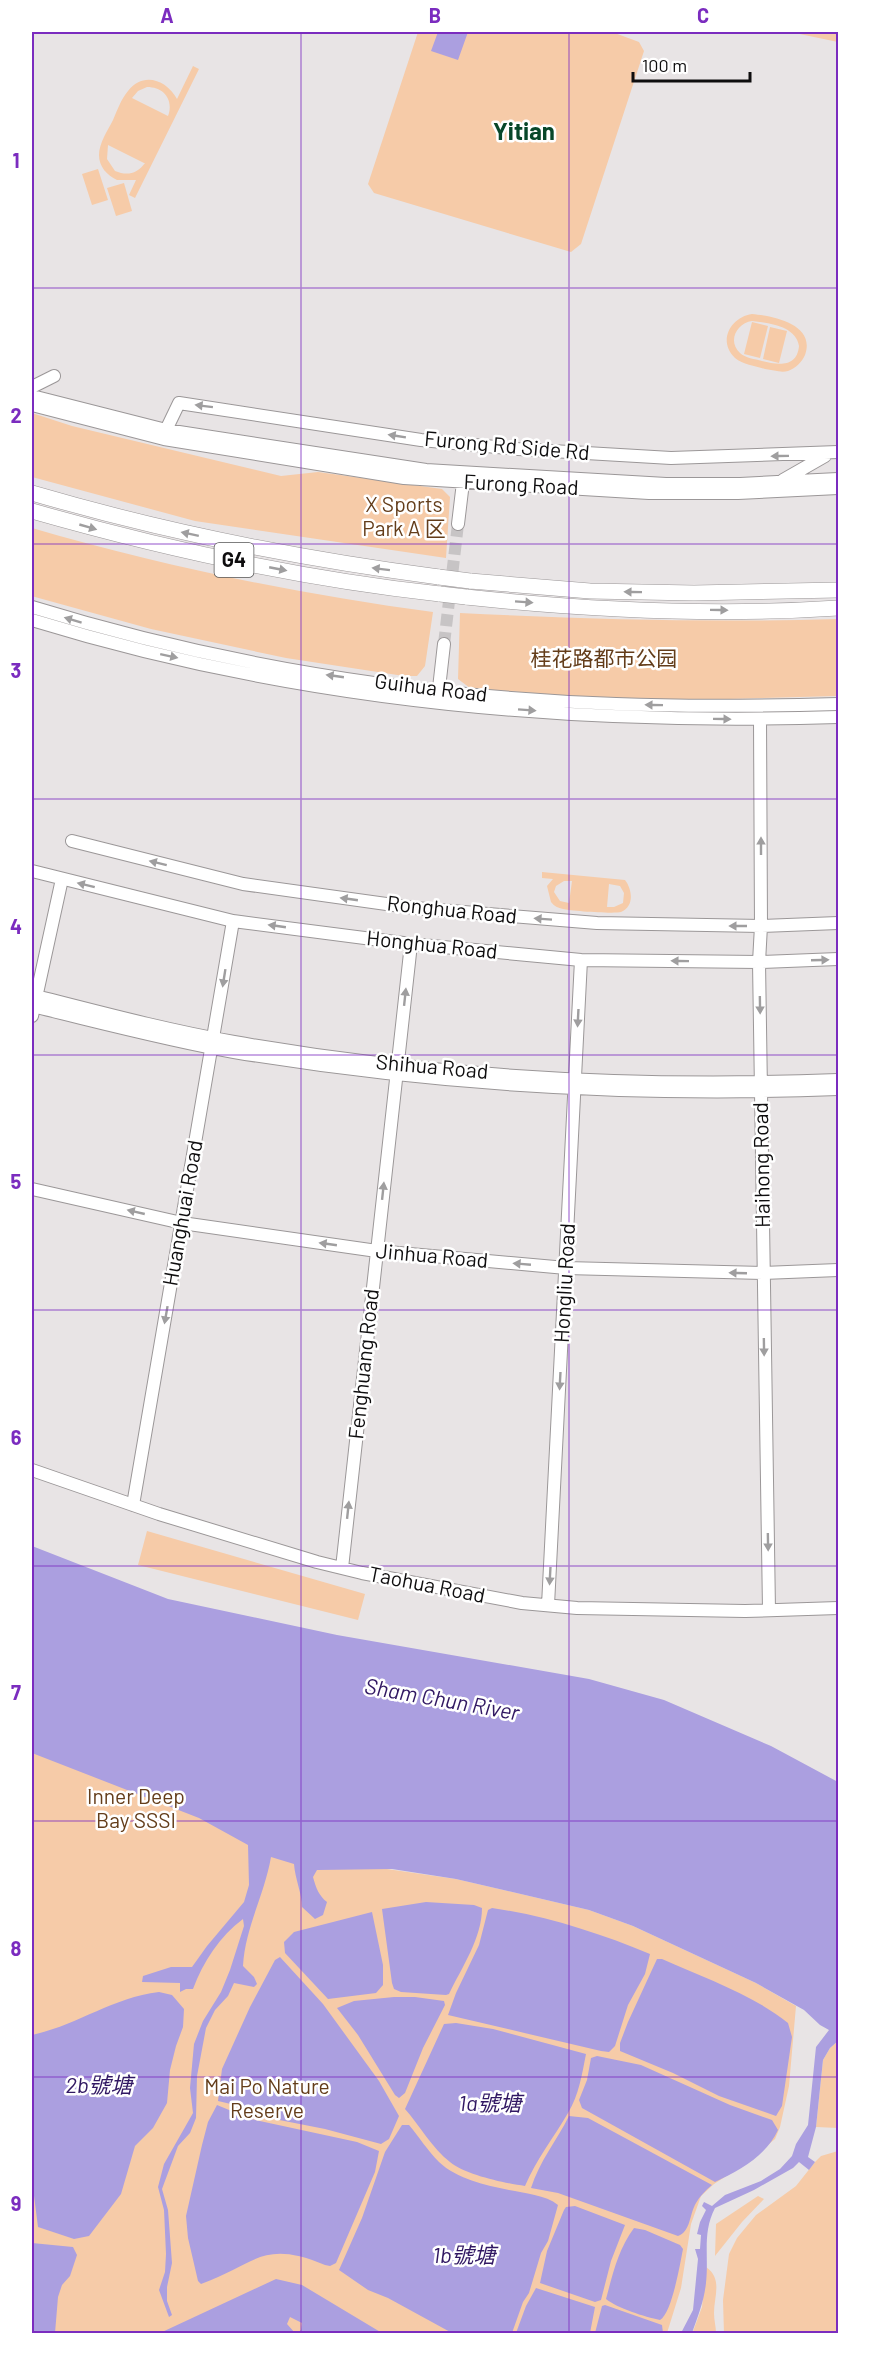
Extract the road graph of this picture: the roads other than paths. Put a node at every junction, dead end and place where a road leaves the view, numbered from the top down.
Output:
1 (54, 376) dead end
2 (32, 387) edge
3 (32, 396) edge
4 (32, 405) edge
5 (166, 430) junction
6 (834, 453) edge
7 (464, 478) junction
8 (838, 479) edge
9 (778, 482) junction
10 (838, 488) edge
11 (32, 494) edge
12 (32, 511) edge
13 (458, 524) tunnel mouth
14 (838, 590) edge
15 (32, 607) edge
16 (838, 608) edge
17 (32, 620) edge
18 (444, 644) tunnel mouth
19 (438, 697) junction
20 (838, 704) edge
21 (838, 717) edge
22 (760, 719) junction
23 (72, 841) dead end
24 (32, 871) edge
25 (62, 879) junction
26 (233, 921) junction
27 (838, 923) edge
28 (761, 926) junction
29 (411, 944) junction
30 (838, 959) edge
31 (581, 960) junction
32 (759, 962) junction
33 (33, 1004) edge
34 (213, 1043) junction
35 (397, 1070) junction
36 (838, 1080) edge
37 (575, 1084) junction
38 (761, 1087) junction
39 (838, 1089) edge
40 (32, 1189) edge
41 (182, 1223) junction
42 (377, 1251) junction
43 (566, 1268) junction
44 (838, 1270) edge
45 (763, 1273) junction
46 (32, 1470) edge
47 (133, 1505) junction
48 (342, 1568) junction
49 (548, 1605) junction
50 (838, 1608) edge
51 (769, 1610) junction

1 - 2 street
3 - 5 street, Furong Road
4 - 7 street, Furong Road
6 -> 5 street, Furong Rd Side Rd
5 - 7 street, Furong Road
6 - 9 street
7 - 9 street, Furong Road
7 - 10 street, Furong Road
7 - 13 street
8 - 9 street, Furong Road
14 -> 11 highway, G4, bridge
12 -> 16 highway, G4, bridge
19 -> 15 street, Guihua Road
17 -> 19 street, Guihua Road
18 - 19 street
20 -> 19 street, Guihua Road
19 -> 22 street, Guihua Road
21 - 22 street, Guihua Road
28 -> 22 street, Haihong Road
28 -> 23 street, Ronghua Road
24 - 25 street, Honghua Road
26 -> 25 street, Honghua Road
25 - 33 street
29 -> 26 street, Honghua Road
26 -> 34 street, Huanghuai Road
27 - 28 street, Ronghua Road
28 - 32 street, Haihong Road
29 - 31 street, Honghua Road
35 -> 29 street, Fenghuang Road
32 -> 30 street, Honghua Road
32 -> 31 street, Honghua Road
31 -> 37 street, Hongliu Road
32 -> 38 street, Haihong Road
33 - 34 street, Shihua Road
34 - 35 street, Shihua Road
34 - 41 street, Huanghuai Road
35 - 37 street, Shihua Road
42 -> 35 street, Fenghuang Road
36 - 38 street, Shihua Road
37 - 38 street, Shihua Road
37 - 43 street, Hongliu Road
38 - 39 street, Shihua Road
38 - 45 street, Haihong Road
41 -> 40 street, Jinhua Road
42 -> 41 street, Jinhua Road
41 -> 47 street, Huanghuai Road
43 -> 42 street, Jinhua Road
48 -> 42 street, Fenghuang Road
45 -> 43 street, Jinhua Road
43 -> 49 street, Hongliu Road
44 - 45 street, Jinhua Road
45 -> 51 street, Haihong Road
46 - 47 street, Taohua Road
47 - 48 street, Taohua Road
48 - 49 street, Taohua Road
49 - 51 street, Taohua Road
50 - 51 street, Taohua Road

